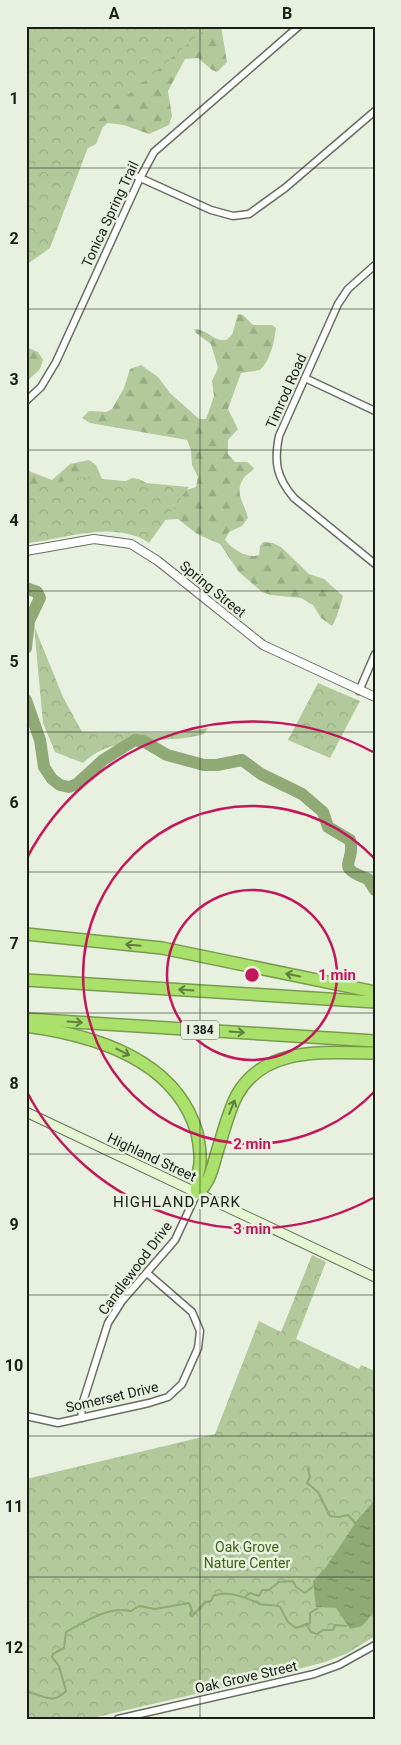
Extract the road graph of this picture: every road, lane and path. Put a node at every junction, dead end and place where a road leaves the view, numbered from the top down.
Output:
1 (299, 26) edge
2 (375, 111) edge
3 (138, 177) junction
4 (375, 265) edge
5 (305, 378) junction
6 (26, 401) edge
7 (375, 412) edge
8 (26, 551) edge
9 (375, 564) edge
10 (375, 654) edge
11 (359, 690) junction
12 (375, 697) edge
13 (26, 934) edge
14 (26, 980) edge
15 (375, 992) edge
16 (375, 1002) edge
17 (26, 1019) edge
18 (26, 1026) edge
19 (375, 1041) edge
20 (375, 1053) edge
21 (26, 1112) edge
22 (197, 1193) junction
23 (147, 1273) junction
24 (375, 1277) edge
25 (26, 1416) edge
26 (82, 1418) junction
27 (375, 1645) edge
28 (118, 1719) edge

1 - 3 street, Tonica Spring Trail
2 - 3 street
3 - 6 street, Tonica Spring Trail
4 - 5 street, Timrod Road
5 - 7 street
5 - 9 street, Timrod Road
8 - 11 street, Spring Street
10 - 11 street
11 - 12 street, Spring Street
15 -> 13 highway
16 -> 14 highway
17 -> 19 highway, I 384
18 -> 22 highway
22 -> 20 highway
21 - 22 main road, Highland Street
22 - 23 street, Candlewood Drive
22 - 24 main road, Highland Street
23 - 26 street, Candlewood Drive
23 - 26 street, Somerset Drive
25 - 26 street, Somerset Drive
27 - 28 street, Oak Grove Street

